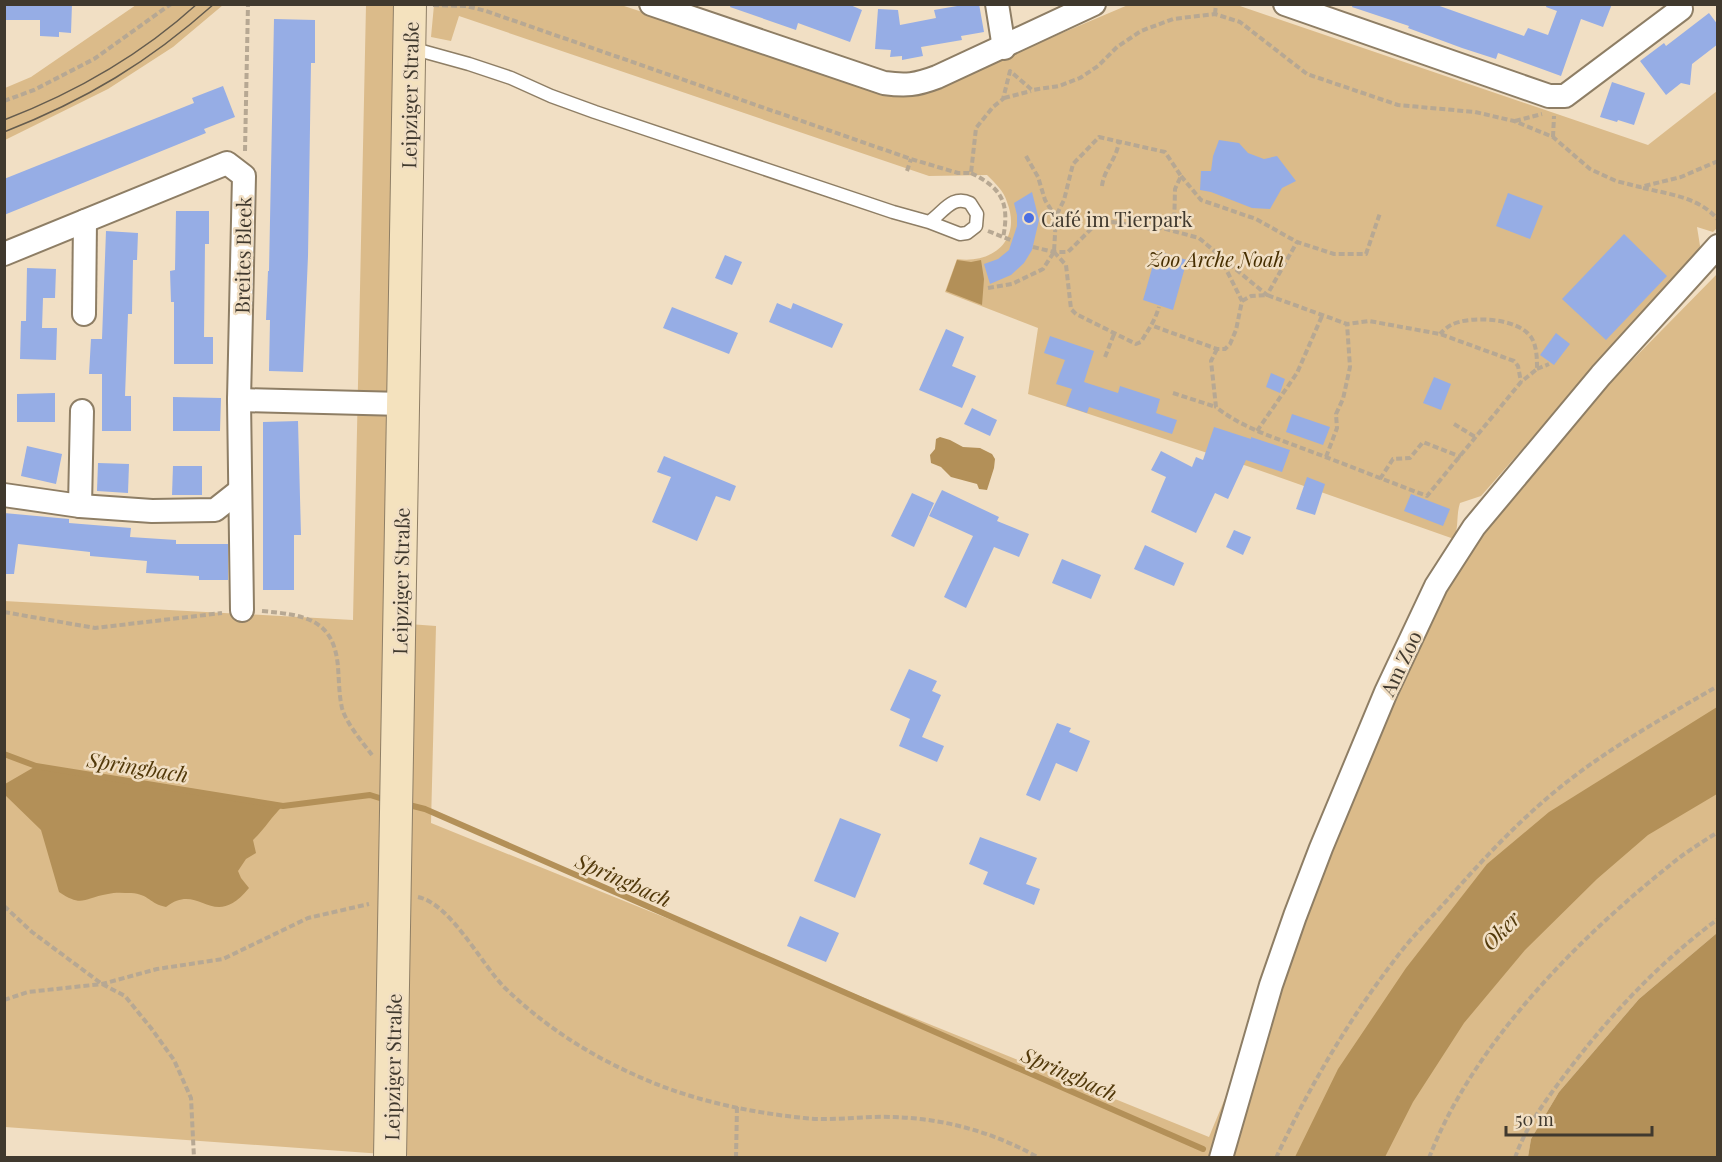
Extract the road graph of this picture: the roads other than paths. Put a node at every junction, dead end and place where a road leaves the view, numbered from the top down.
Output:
1 (410, 4) edge
2 (651, 4) edge
3 (997, 4) edge
4 (1094, 4) edge
5 (1285, 4) edge
6 (1682, 6) edge
7 (409, 47) junction
8 (1004, 48) junction
9 (85, 221) junction
10 (929, 222) junction
11 (1718, 246) edge
12 (4, 254) edge
13 (84, 314) dead end
14 (239, 400) junction
15 (403, 404) junction
16 (82, 411) dead end
17 (239, 491) junction
18 (4, 495) edge
19 (80, 506) junction
20 (242, 610) road end
21 (390, 1158) edge
22 (1221, 1158) edge

1 - 7 street, Leipziger Straße
2 - 8 street
3 - 8 street
4 - 8 street
5 - 6 street
7 - 10 lane
7 - 15 street, Leipziger Straße
9 - 12 street, Breites Bleek
9 - 13 street
9 - 14 street, Breites Bleek
10 - 10 lane
11 - 22 street, Am Zoo
14 - 15 street
14 - 17 street, Breites Bleek
15 - 21 street, Leipziger Straße
16 - 19 street
17 - 19 street
17 - 20 street, Breites Bleek
18 - 19 street

